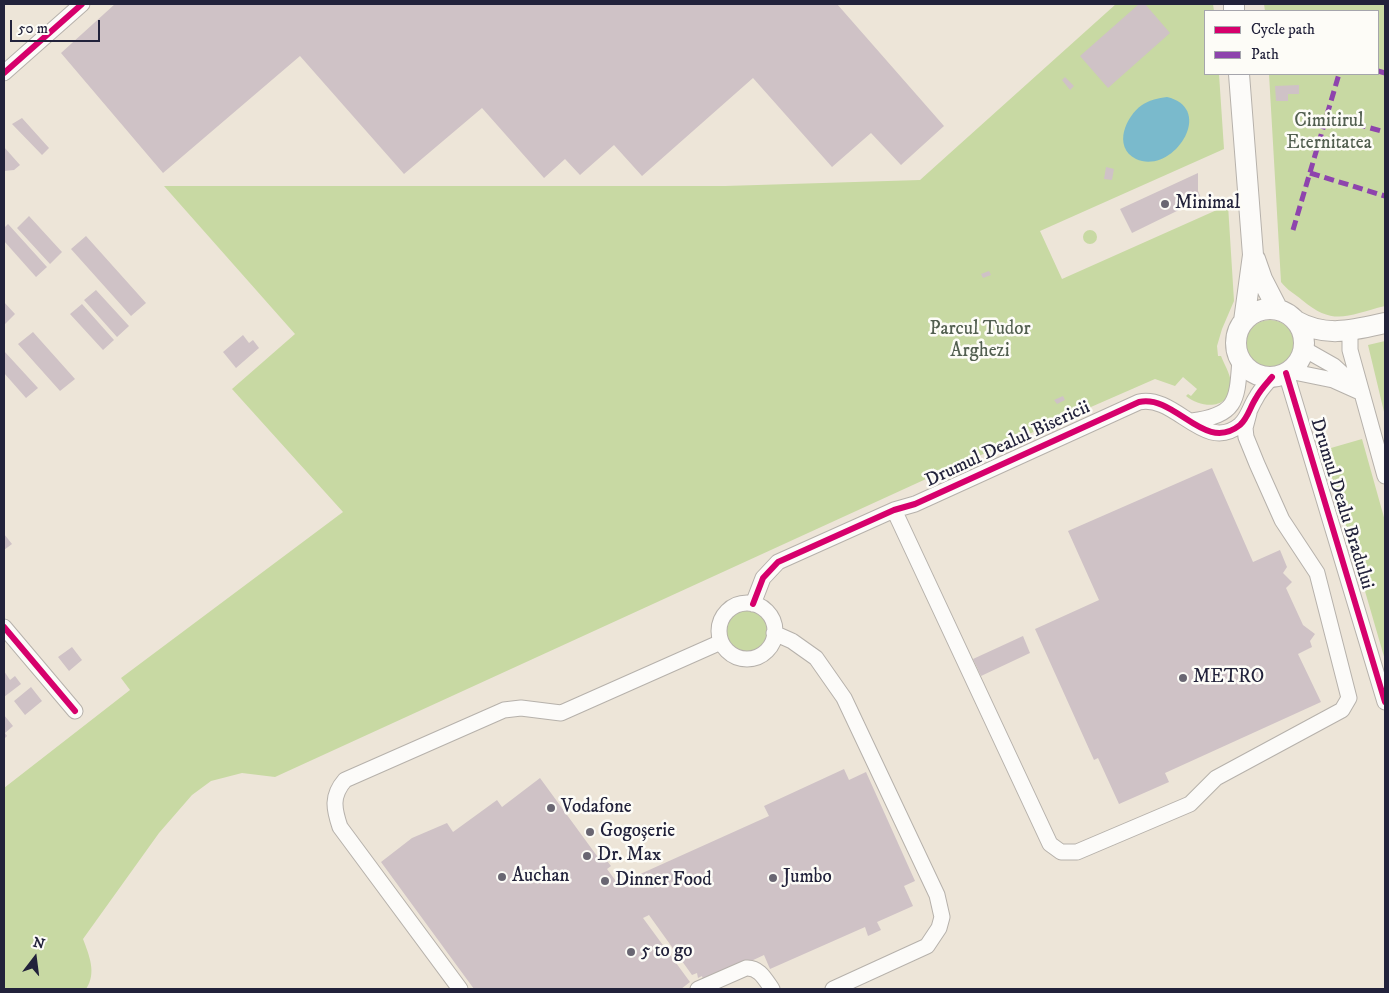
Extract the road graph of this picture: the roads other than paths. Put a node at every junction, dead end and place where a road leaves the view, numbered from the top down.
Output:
1 (82, 4) edge
2 (5, 69) edge
3 (1239, 75) edge
4 (1253, 254) junction
5 (1278, 310) junction
6 (1244, 321) junction
7 (1296, 321) junction
8 (1385, 322) edge
9 (1350, 341) junction
10 (1304, 349) junction
11 (1240, 359) junction
12 (1283, 374) junction
13 (1362, 393) junction
14 (1249, 412) junction
15 (1192, 422) junction
16 (1385, 476) edge
17 (894, 510) junction
18 (753, 604) junction
19 (4, 627) edge
20 (774, 633) junction
21 (721, 642) junction
22 (1385, 702) edge
23 (74, 711) dead end
24 (460, 989) edge
25 (698, 989) edge
26 (772, 989) edge
27 (833, 989) edge

1 - 2 street
3 - 4 main road
4 - 5 main road
4 - 6 main road
5 - 6 main road
5 - 7 main road
6 - 11 main road
7 - 9 main road
7 - 10 main road
8 - 9 main road
9 - 10 main road
9 - 13 street
10 - 12 main road
10 - 13 street
11 - 12 main road
11 - 15 street
12 - 13 street
12 - 14 street, Drumul Dealul Bisericii
12 - 22 street, Drumul Dealu Bradului
13 - 16 street
14 - 15 street, Drumul Dealul Bisericii
14 - 17 street
15 - 17 street, Drumul Dealul Bisericii
17 - 18 street, Drumul Dealul Bisericii
18 - 20 street
18 - 21 street
19 - 23 street
20 - 21 street
20 - 27 street
21 - 24 street
25 - 26 street

